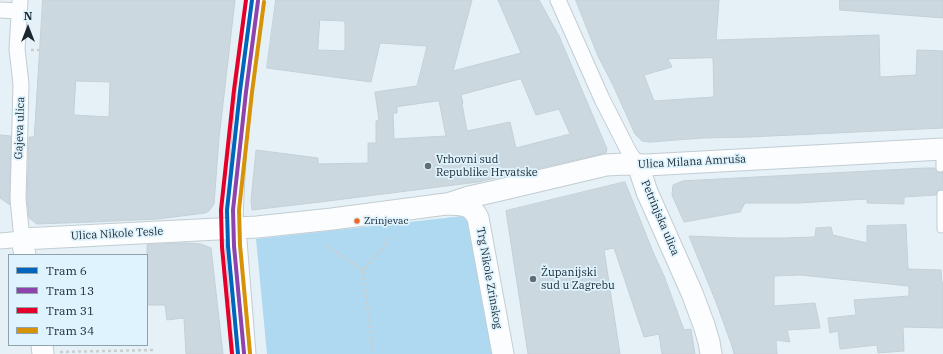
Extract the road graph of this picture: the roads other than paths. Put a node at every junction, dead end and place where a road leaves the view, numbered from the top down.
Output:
1 (255, 0) edge
2 (558, 0) edge
3 (20, 5) edge
4 (0, 10) edge
5 (941, 155) edge
6 (638, 165) junction
7 (941, 194) dead end
8 (446, 204) junction
9 (235, 228) junction
10 (941, 229) dead end
11 (0, 241) edge
12 (24, 247) edge
13 (245, 354) edge
14 (503, 354) edge
15 (711, 354) edge

1 - 9 street
2 - 6 street, Petrinjska ulica
3 - 4 street
3 - 12 street, Gajeva ulica
5 - 6 street, Ulica Milana Amruša
6 - 8 street, Ulica Milana Amruša
6 - 15 street, Petrinjska ulica
7 - 10 lane
8 - 9 street, Trg Nikole Zrinskog
8 - 14 street, Trg Nikole Zrinskog
9 - 12 street, Ulica Nikole Tesle
9 - 13 street
11 - 12 street, Ulica Nikole Tesle

